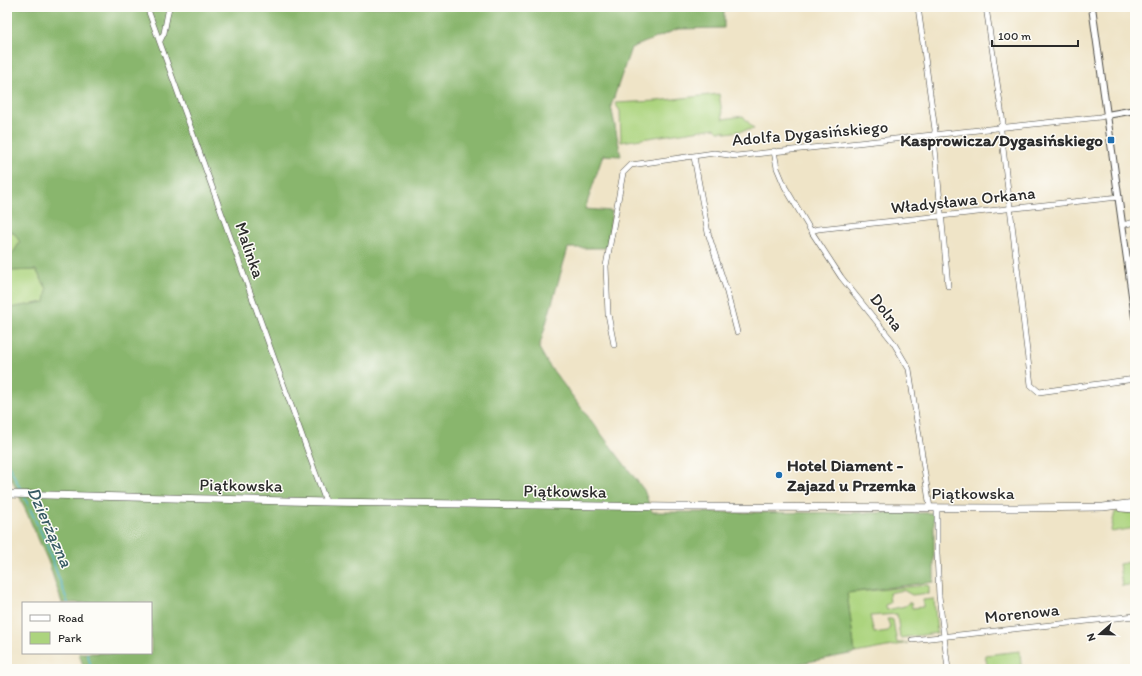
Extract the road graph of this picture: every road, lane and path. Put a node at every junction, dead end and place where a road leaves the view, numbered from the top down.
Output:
1 (147, 7) edge
2 (169, 7) edge
3 (918, 7) edge
4 (986, 7) edge
5 (1092, 7) edge
6 (160, 42) junction
7 (1135, 110) edge
8 (1107, 115) junction
9 (1000, 127) junction
10 (934, 135) junction
11 (774, 151) junction
12 (694, 157) junction
13 (1119, 197) junction
14 (1009, 210) junction
15 (941, 217) junction
16 (1135, 222) edge
17 (1122, 225) junction
18 (811, 231) junction
19 (948, 286) dead end
20 (1135, 317) edge
21 (737, 332) dead end
22 (614, 345) dead end
23 (1135, 379) edge
24 (7, 494) edge
25 (326, 502) junction
26 (1135, 503) edge
27 (1103, 507) junction
28 (934, 508) junction
29 (1135, 509) edge
30 (1135, 616) edge
31 (943, 636) junction
32 (912, 640) dead end
33 (7, 665) edge
34 (9, 669) edge
35 (948, 669) edge

1 - 6 street, Malinka
2 - 6 street
3 - 10 street
4 - 9 street
5 - 8 street
6 - 25 street, Malinka
7 - 8 street, Adolfa Dygasińskiego
8 - 9 street, Adolfa Dygasińskiego
8 - 13 street
9 - 10 street, Adolfa Dygasińskiego
9 - 14 street
10 - 11 street, Adolfa Dygasińskiego
10 - 15 street
11 - 12 street, Adolfa Dygasińskiego
11 - 18 street, Dolna
12 - 21 street
12 - 22 street, Adolfa Dygasińskiego
13 - 14 street, Władysława Orkana
13 - 17 street
14 - 15 street, Władysława Orkana
14 - 23 street
15 - 18 street, Władysława Orkana
15 - 19 street
16 - 17 street
17 - 20 street
18 - 28 street, Dolna
24 - 25 main road, Piątkowska
25 - 28 main road, Piątkowska
26 - 27 main road, Piątkowska
27 - 28 main road, Piątkowska
27 - 29 main road, Piątkowska
28 - 31 street, Dolna
30 - 31 street, Morenowa
31 - 32 street, Morenowa
31 - 35 street, Dolna
33 - 34 street

